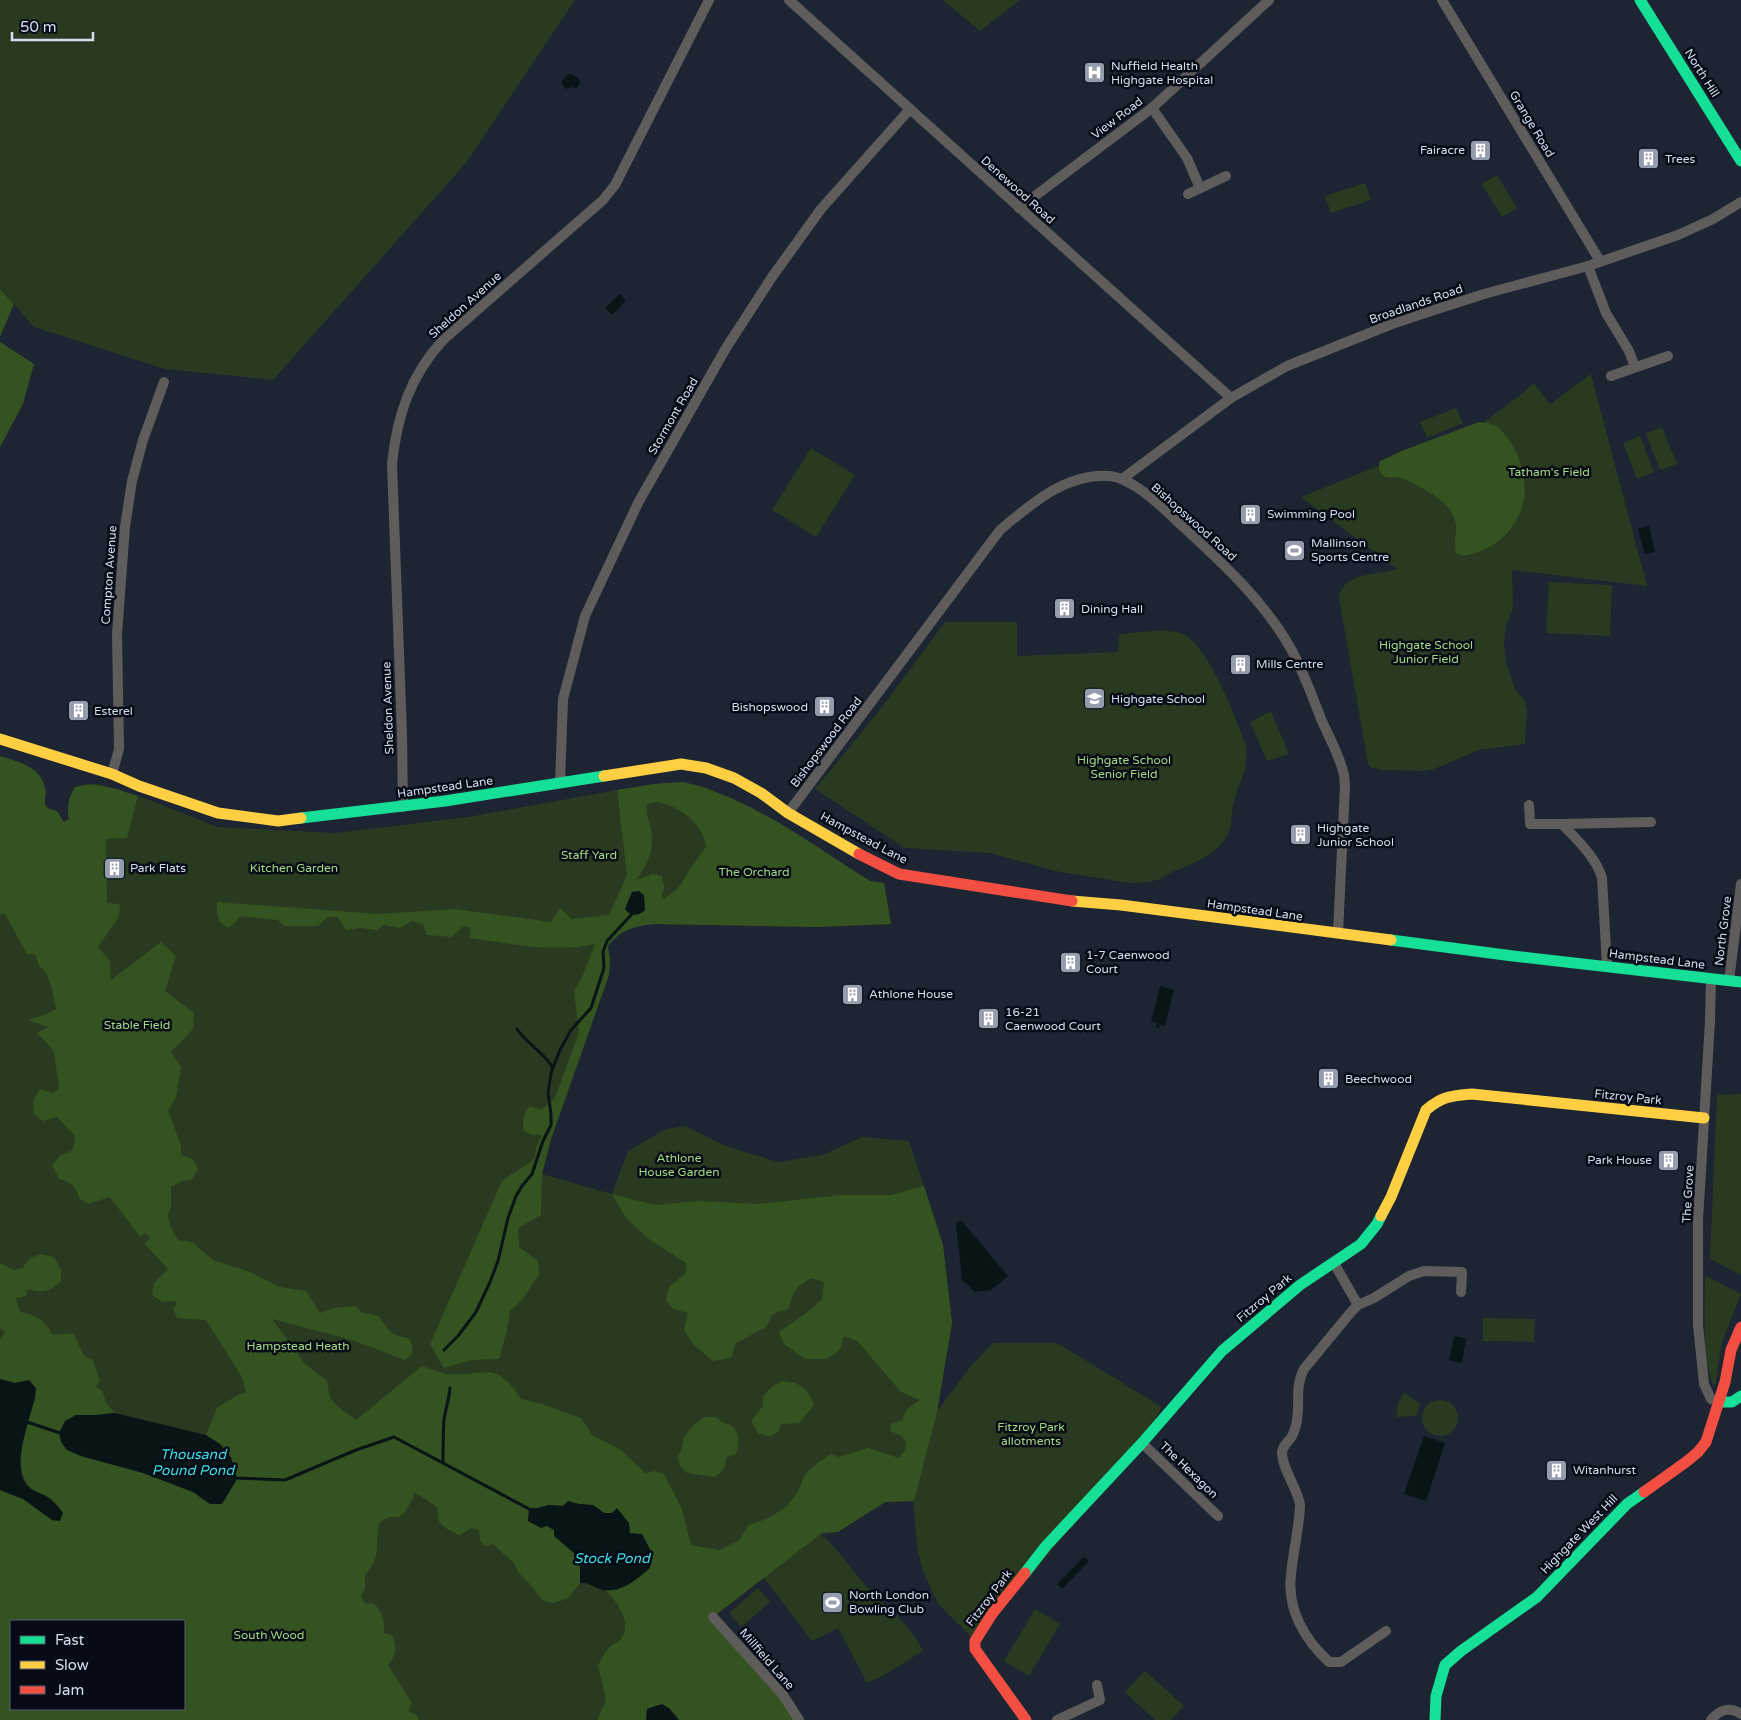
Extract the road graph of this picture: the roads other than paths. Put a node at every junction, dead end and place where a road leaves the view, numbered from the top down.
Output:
1 (709, 0) edge
2 (789, 0) edge
3 (1268, 0) edge
4 (1442, 0) edge
5 (1640, 0) edge
6 (1152, 108) junction
7 (910, 109) junction
8 (1741, 161) edge
9 (1226, 176) dead end
10 (1200, 188) junction
11 (1188, 194) dead end
12 (1741, 202) edge
13 (1019, 208) junction
14 (1600, 261) junction
15 (1588, 266) junction
16 (1668, 356) dead end
17 (1635, 367) junction
18 (1611, 376) dead end
19 (164, 382) dead end
20 (1231, 398) junction
21 (1122, 479) junction
22 (0, 739) edge
23 (112, 774) junction
24 (560, 783) junction
25 (1529, 805) dead end
26 (403, 807) junction
27 (788, 813) junction
28 (1651, 822) dead end
29 (1562, 824) junction
30 (1741, 884) edge
31 (1338, 933) junction
32 (1607, 966) junction
33 (1711, 979) junction
34 (1735, 981) edge
35 (1704, 1118) junction
36 (1334, 1263) junction
37 (1461, 1292) dead end
38 (1358, 1305) junction
39 (1741, 1327) edge
40 (1741, 1396) edge
41 (1719, 1402) junction
42 (1142, 1443) junction
43 (1218, 1516) dead end
44 (713, 1617) dead end
45 (1386, 1631) dead end
46 (1097, 1685) dead end
47 (1741, 1714) edge
48 (799, 1720) edge
49 (1026, 1720) edge
50 (1057, 1720) edge
51 (1435, 1720) edge
52 (1711, 1720) edge

1 - 26 street, Sheldon Avenue
2 - 7 street, Denewood Road
3 - 6 street, View Road
4 - 14 street, Grange Road
5 - 8 main road, North Hill
6 - 10 street
6 - 13 street, View Road
7 - 13 street, Denewood Road
7 - 24 street, Stormont Road
9 - 10 street
10 - 11 street
12 - 14 street, Broadlands Road
13 - 20 street, Denewood Road
14 - 15 street, Broadlands Road
15 - 17 street
15 - 20 street, Broadlands Road
16 - 17 street
17 - 18 street
19 - 23 street, Compton Avenue
20 - 21 street, Broadlands Road
21 - 27 street, Bishopswood Road
21 - 31 street, Bishopswood Road
22 - 23 main road, Hampstead Lane
23 - 26 main road, Hampstead Lane
24 - 26 main road, Hampstead Lane
24 - 27 main road, Hampstead Lane
25 - 29 street
27 - 31 main road, Hampstead Lane
28 - 29 street
29 - 32 street
30 - 34 street, North Grove
31 - 32 main road, Hampstead Lane
32 - 33 main road, Hampstead Lane
33 - 34 main road, Hampstead Lane
33 - 35 street, The Grove
35 - 36 main road, Fitzroy Park
35 - 41 street, The Grove
36 - 38 street
36 - 42 main road, Fitzroy Park
37 - 38 street
38 - 45 street
39 - 41 main road, Highgate West Hill
40 - 41 main road
41 - 51 main road, Highgate West Hill
42 - 43 street, The Hexagon
42 - 49 main road, Fitzroy Park
44 - 48 street, Millfield Lane
46 - 50 street
47 - 52 street

